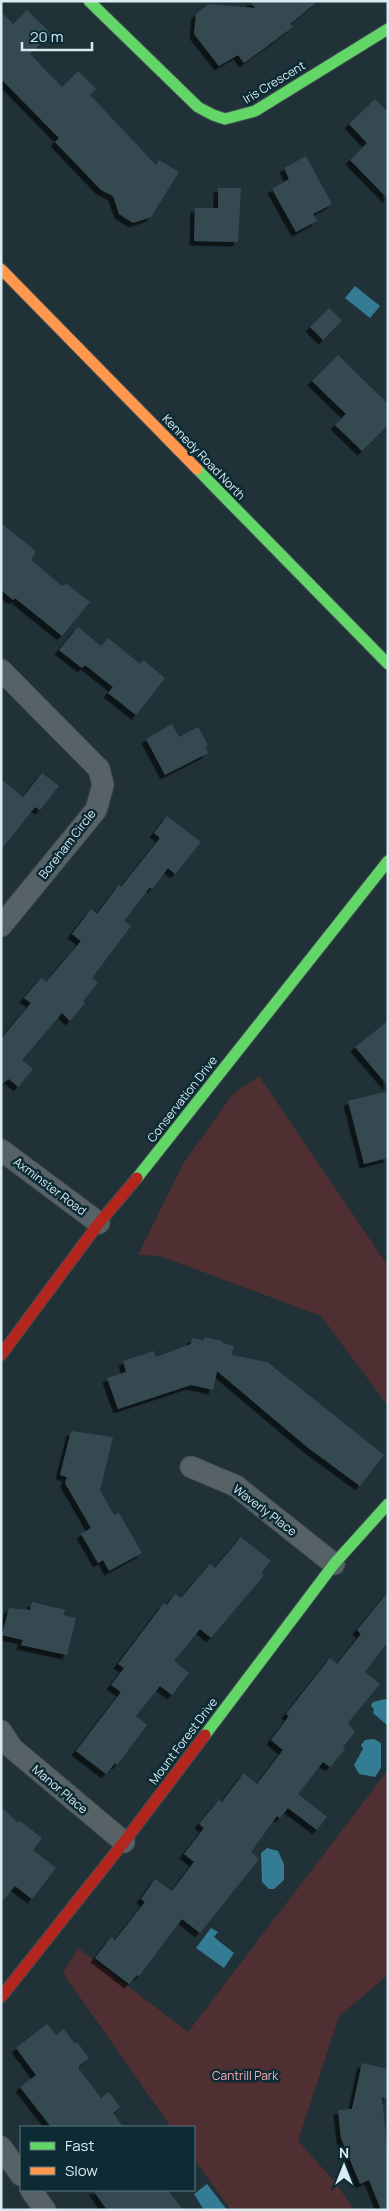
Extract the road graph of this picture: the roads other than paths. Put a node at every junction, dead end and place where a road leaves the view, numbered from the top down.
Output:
1 (89, 1) edge
2 (388, 29) edge
3 (1, 269) edge
4 (388, 664) edge
5 (1, 670) edge
6 (388, 861) edge
7 (1, 926) edge
8 (1, 1150) edge
9 (99, 1223) junction
10 (1, 1356) edge
11 (191, 1467) dead end
12 (388, 1504) edge
13 (334, 1564) junction
14 (1, 1731) edge
15 (124, 1842) junction
16 (1, 1996) edge
17 (1, 2147) edge
18 (20, 2174) edge
19 (33, 2191) edge
20 (45, 2210) edge

1 - 2 street, Iris Crescent
3 - 4 street, Kennedy Road North
5 - 7 street, Boreham Circle
6 - 9 street, Conservation Drive
8 - 9 street, Axminster Road
9 - 10 street, Conservation Drive
11 - 13 street, Waverly Place
12 - 13 street, Mount Forest Drive
13 - 15 street, Mount Forest Drive
14 - 15 street, Manor Place
15 - 16 street, Mount Forest Drive
17 - 18 street
19 - 20 street

